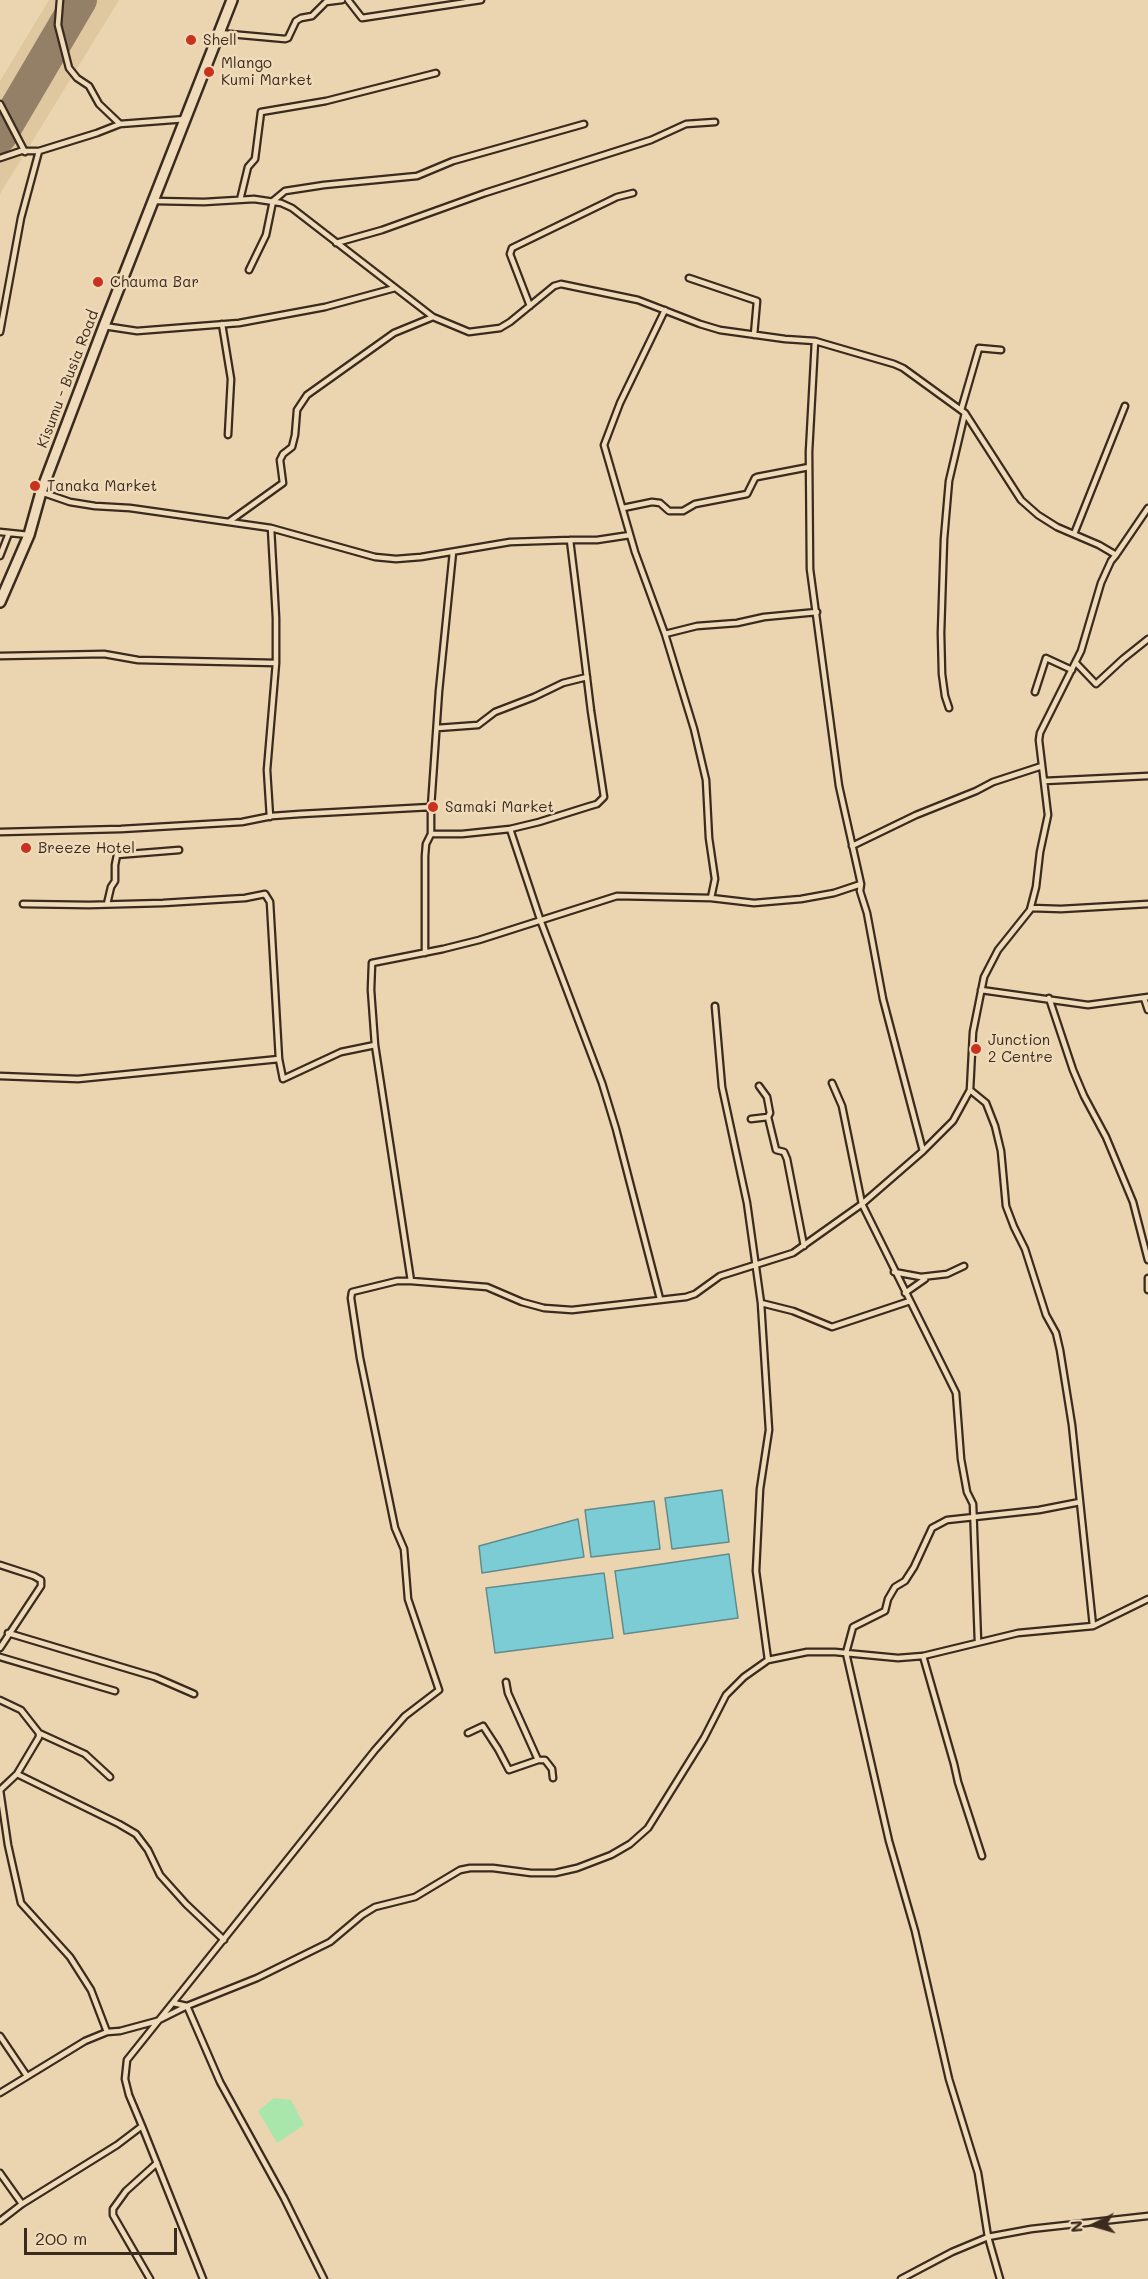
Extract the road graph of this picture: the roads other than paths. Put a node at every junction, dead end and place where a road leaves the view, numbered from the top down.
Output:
1 (60, 0) edge
2 (232, 0) edge
3 (342, 0) edge
4 (348, 0) edge
5 (481, 0) edge
6 (219, 33) junction
7 (436, 73) dead end
8 (0, 104) edge
9 (186, 119) junction
10 (715, 122) dead end
11 (120, 124) junction
12 (584, 124) dead end
13 (39, 151) junction
14 (25, 152) junction
15 (0, 158) edge
16 (633, 193) dead end
17 (240, 200) junction
18 (155, 201) junction
19 (273, 201) junction
20 (336, 243) junction
21 (249, 270) dead end
22 (689, 278) dead end
23 (395, 288) junction
24 (530, 306) junction
25 (665, 310) junction
26 (433, 317) junction
27 (222, 324) junction
28 (104, 326) junction
29 (0, 332) edge
30 (754, 335) junction
31 (815, 341) junction
32 (1001, 350) dead end
33 (1125, 406) dead end
34 (963, 412) junction
35 (228, 435) dead end
36 (809, 467) junction
37 (41, 492) junction
38 (623, 507) junction
39 (1148, 508) edge
40 (230, 522) junction
41 (271, 528) junction
42 (0, 532) edge
43 (9, 533) junction
44 (1074, 534) junction
45 (29, 535) junction
46 (630, 535) junction
47 (570, 540) junction
48 (453, 552) junction
49 (1116, 555) junction
50 (0, 556) edge
51 (0, 602) edge
52 (817, 612) junction
53 (665, 634) junction
54 (1148, 639) edge
55 (0, 656) edge
56 (276, 663) junction
57 (1076, 663) junction
58 (1072, 670) junction
59 (587, 677) junction
60 (1035, 692) dead end
61 (949, 708) dead end
62 (436, 728) junction
63 (1042, 766) junction
64 (1148, 776) edge
65 (1044, 781) junction
66 (431, 807) junction
67 (270, 818) junction
68 (510, 829) junction
69 (0, 832) edge
70 (431, 834) junction
71 (852, 846) junction
72 (179, 850) dead end
73 (861, 884) junction
74 (711, 898) junction
75 (23, 904) dead end
76 (107, 904) junction
77 (1148, 904) edge
78 (1030, 908) junction
79 (541, 922) junction
80 (425, 953) junction
81 (981, 990) junction
82 (1048, 998) junction
83 (1146, 998) edge
84 (715, 1006) dead end
85 (1148, 1011) edge
86 (375, 1045) junction
87 (279, 1059) junction
88 (0, 1076) edge
89 (832, 1083) dead end
90 (759, 1086) dead end
91 (970, 1090) junction
92 (768, 1117) junction
93 (751, 1119) dead end
94 (923, 1151) junction
95 (862, 1204) junction
96 (804, 1246) junction
97 (1148, 1260) edge
98 (757, 1264) junction
99 (964, 1266) dead end
100 (894, 1272) junction
101 (933, 1276) junction
102 (1148, 1278) edge
103 (411, 1281) junction
104 (1148, 1290) edge
105 (905, 1293) junction
106 (660, 1299) junction
107 (910, 1301) junction
108 (761, 1303) junction
109 (1080, 1502) junction
110 (974, 1518) junction
111 (0, 1565) edge
112 (1148, 1599) edge
113 (1093, 1626) junction
114 (8, 1633) junction
115 (978, 1642) junction
116 (0, 1648) edge
117 (846, 1653) junction
118 (924, 1656) junction
119 (0, 1658) edge
120 (768, 1660) junction
121 (506, 1682) dead end
122 (115, 1691) dead end
123 (194, 1694) dead end
124 (0, 1700) edge
125 (39, 1733) junction
126 (468, 1733) dead end
127 (538, 1760) junction
128 (17, 1774) junction
129 (110, 1777) dead end
130 (553, 1778) dead end
131 (982, 1856) dead end
132 (224, 1940) junction
133 (173, 2003) junction
134 (187, 2006) junction
135 (158, 2021) junction
136 (107, 2032) junction
137 (0, 2036) edge
138 (27, 2076) junction
139 (0, 2093) edge
140 (142, 2126) junction
141 (157, 2163) junction
142 (0, 2173) edge
143 (22, 2204) junction
144 (1148, 2216) edge
145 (0, 2221) edge
146 (988, 2237) junction
147 (150, 2279) edge
148 (203, 2279) edge
149 (324, 2279) edge
150 (901, 2279) edge
151 (1000, 2279) edge

1 - 11 street
2 - 6 highway, Kisumu - Busia Road
3 - 6 street
4 - 5 street
6 - 9 highway, Kisumu - Busia Road
7 - 17 street
8 - 14 street
9 - 11 street
9 - 18 highway, Kisumu - Busia Road
10 - 20 street
11 - 13 street
12 - 19 street
13 - 14 street
13 - 29 street
14 - 15 street
16 - 24 street
17 - 18 street
17 - 19 street
18 - 28 highway, Kisumu - Busia Road
19 - 20 street
19 - 21 street
20 - 23 street
22 - 30 street
23 - 26 street
23 - 27 street
24 - 25 street
24 - 26 street
25 - 30 street
25 - 38 street
26 - 40 street
27 - 28 street
27 - 35 street
28 - 37 highway, Kisumu - Busia Road
30 - 31 street
31 - 34 street
31 - 36 street
32 - 34 street
33 - 44 street
34 - 44 street
34 - 61 street
36 - 38 street
36 - 52 street
37 - 40 street
37 - 45 highway, Kisumu - Busia Road
38 - 46 street
39 - 49 street
40 - 41 street
41 - 48 street
41 - 56 street
42 - 43 street
43 - 45 street
43 - 50 street
44 - 49 street
45 - 51 highway, Kisumu - Busia Road
46 - 47 street
46 - 53 street
47 - 48 street
47 - 59 street
48 - 62 street
49 - 57 street
52 - 53 street
52 - 71 street
53 - 74 street
54 - 57 street
55 - 56 street
56 - 67 street
57 - 58 street
58 - 60 street
58 - 63 street
59 - 62 street
59 - 68 street
62 - 66 street
63 - 65 street
63 - 71 street
64 - 65 street
65 - 78 street
66 - 67 street
66 - 70 street
67 - 69 street
68 - 70 street
68 - 79 street
70 - 80 street
71 - 73 street
72 - 76 street
73 - 74 street
73 - 94 street
74 - 79 street
75 - 76 street
76 - 87 street
77 - 78 street
78 - 81 street
79 - 80 street
79 - 106 street
80 - 86 street
81 - 82 street
81 - 91 street
82 - 83 street
82 - 97 street
83 - 85 street
84 - 98 street
86 - 87 street
86 - 103 street
87 - 88 street
89 - 95 street
90 - 92 street
91 - 94 street
91 - 109 street
92 - 93 street
92 - 96 street
94 - 95 street
95 - 96 street
95 - 100 street
96 - 98 street
98 - 106 street
98 - 108 street
99 - 101 street
100 - 101 street
100 - 105 street
101 - 105 street
102 - 104 street
103 - 106 street
103 - 132 street
105 - 107 street
107 - 108 street
107 - 110 street
108 - 120 street
109 - 110 street
109 - 113 street
110 - 115 street
110 - 117 street
111 - 114 street
112 - 113 street
113 - 115 street
114 - 116 street
114 - 123 street
115 - 118 street
117 - 118 street
117 - 120 street
117 - 146 street
118 - 131 street
119 - 122 street
120 - 134 street
121 - 127 street
124 - 125 street
125 - 128 street
125 - 129 street
126 - 127 street
127 - 130 street
128 - 132 street
128 - 136 street
132 - 133 street
133 - 134 street
133 - 135 street
134 - 135 street
134 - 149 street
135 - 136 street
135 - 140 street
136 - 138 street
137 - 138 street
138 - 139 street
140 - 141 street
140 - 143 street
141 - 147 street
141 - 148 street
142 - 143 street
143 - 145 street
144 - 146 street
146 - 150 street
146 - 151 street

